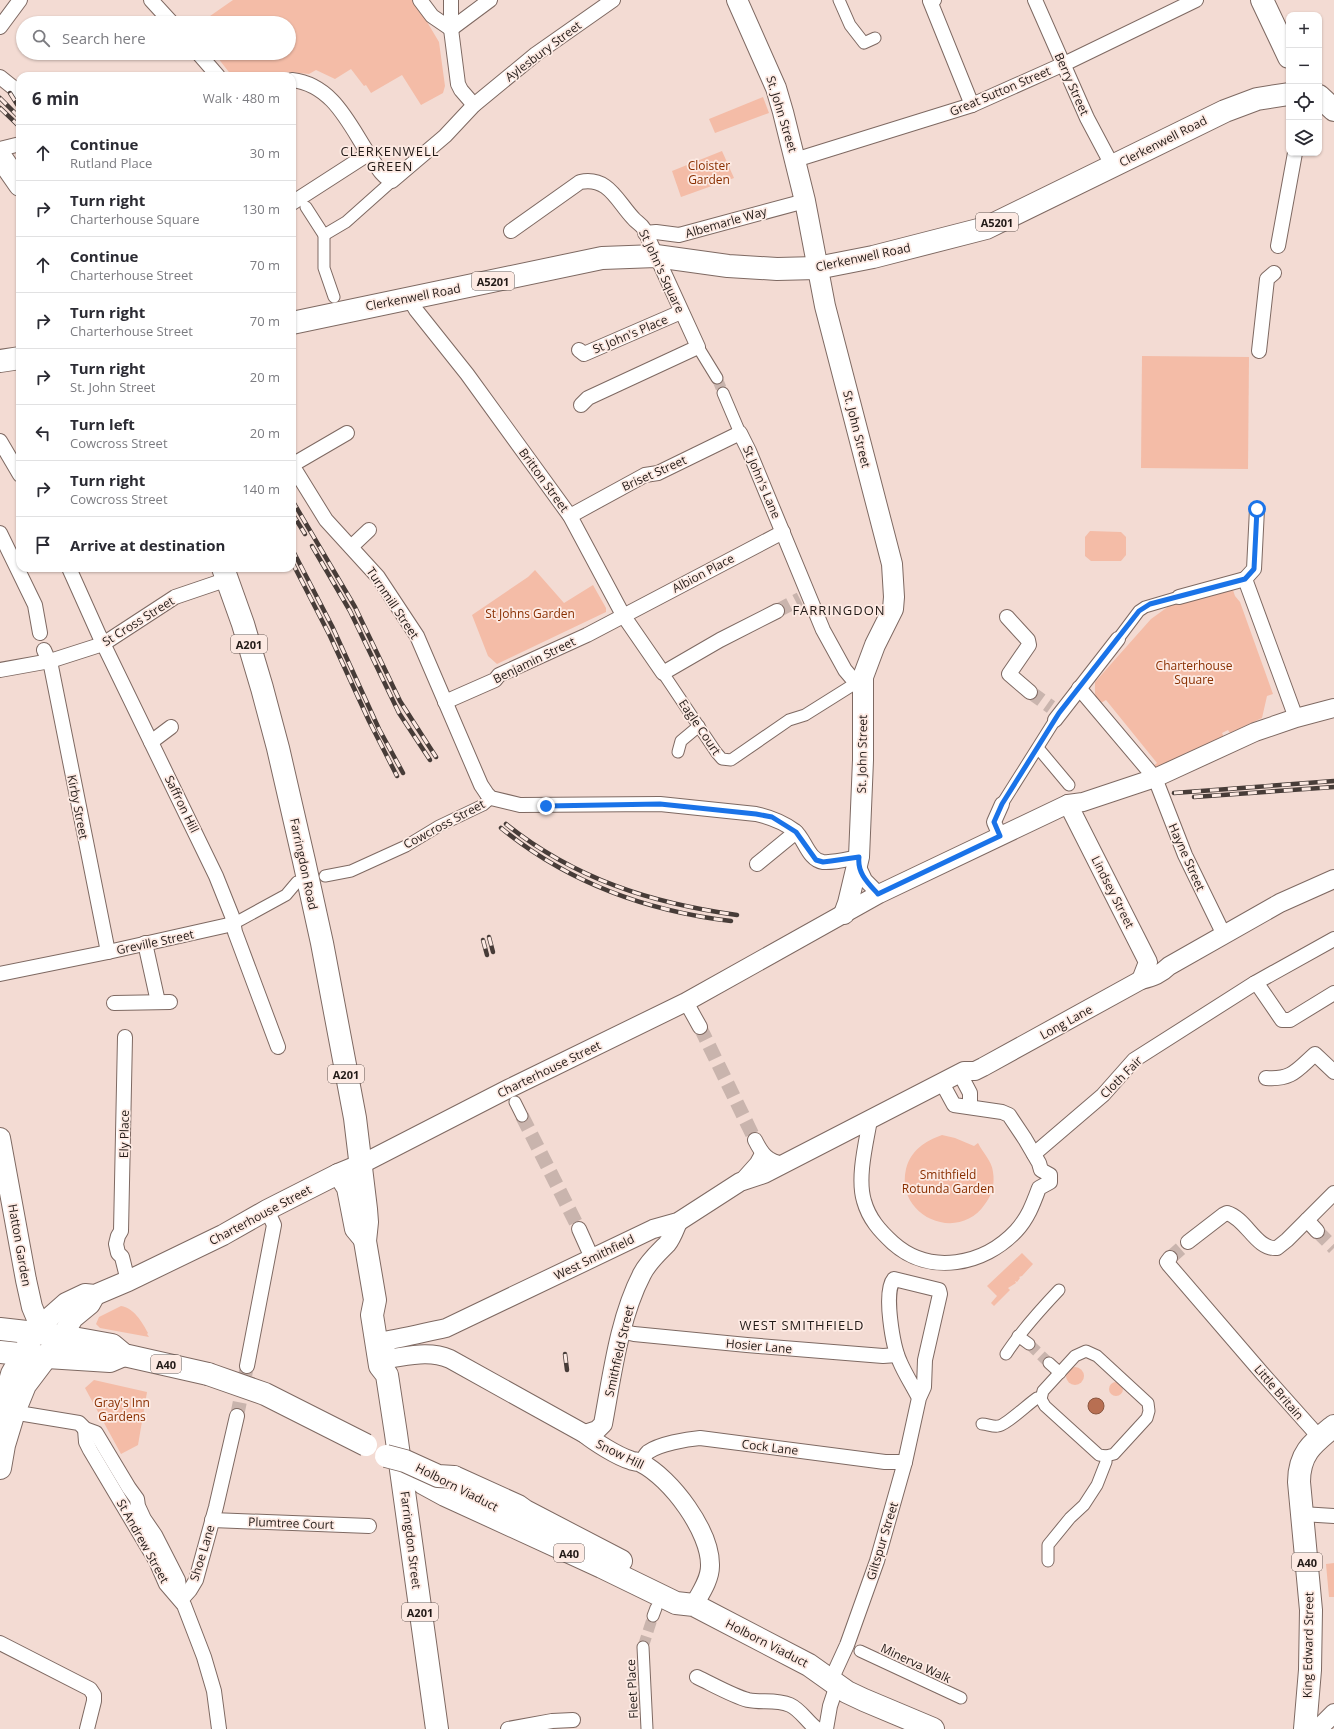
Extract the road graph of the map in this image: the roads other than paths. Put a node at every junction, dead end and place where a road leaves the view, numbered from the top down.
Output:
1 (20, 0) edge
2 (151, 0) edge
3 (420, 0) edge
4 (452, 0) edge
5 (490, 0) edge
6 (737, 0) edge
7 (839, 0) edge
8 (931, 0) edge
9 (1035, 0) edge
10 (1196, 0) edge
11 (1262, 0) edge
12 (608, 1) edge
13 (166, 16) edge
14 (0, 27) edge
15 (450, 29) junction
16 (875, 38) dead end
17 (1286, 51) edge
18 (204, 60) edge
19 (1064, 64) junction
20 (215, 72) edge
21 (0, 77) edge
22 (296, 81) edge
23 (1334, 87) edge
24 (16, 90) edge
25 (1322, 90) edge
26 (1286, 95) edge
27 (1322, 99) edge
28 (474, 105) junction
29 (972, 105) junction
30 (1334, 110) edge
31 (16, 145) edge
32 (0, 149) edge
33 (368, 154) junction
34 (0, 156) edge
35 (1294, 156) edge
36 (795, 160) junction
37 (1112, 167) junction
38 (16, 179) edge
39 (392, 181) junction
40 (296, 200) edge
41 (805, 200) junction
42 (306, 207) dead end
43 (511, 231) dead end
44 (646, 233) junction
45 (324, 235) junction
46 (1278, 246) dead end
47 (656, 256) junction
48 (817, 268) junction
49 (1274, 273) dead end
50 (334, 297) dead end
51 (409, 298) junction
52 (681, 312) junction
53 (296, 322) edge
54 (698, 347) junction
55 (579, 350) dead end
56 (1259, 351) dead end
57 (16, 359) edge
58 (0, 361) edge
59 (717, 378) tunnel mouth
60 (723, 393) tunnel mouth
61 (581, 405) dead end
62 (347, 432) dead end
63 (740, 433) junction
64 (0, 441) edge
65 (296, 463) edge
66 (16, 468) edge
67 (296, 471) edge
68 (1257, 509) dead end
69 (570, 516) junction
70 (369, 530) dead end
71 (783, 532) junction
72 (0, 533) edge
73 (351, 547) junction
74 (16, 566) edge
75 (19, 572) edge
76 (70, 572) edge
77 (226, 574) edge
78 (1245, 579) junction
79 (1179, 596) joint
80 (777, 611) tunnel mouth
81 (623, 615) junction
82 (1007, 617) dead end
83 (40, 633) dead end
84 (1118, 639) joint
85 (103, 644) junction
86 (47, 655) junction
87 (0, 670) edge
88 (663, 673) junction
89 (859, 683) junction
90 (1079, 688) junction
91 (1030, 692) tunnel mouth
92 (445, 702) junction
93 (1334, 708) edge
94 (1055, 713) joint
95 (1296, 718) junction
96 (699, 726) junction
97 (171, 728) dead end
98 (151, 742) junction
99 (1038, 748) junction
100 (678, 752) dead end
101 (1155, 778) junction
102 (1069, 785) dead end
103 (492, 798) junction
104 (1002, 804) joint
105 (1068, 804) junction
106 (796, 832) junction
107 (1000, 836) junction
108 (859, 861) junction
109 (757, 864) dead end
110 (325, 876) dead end
111 (1334, 879) edge
112 (297, 882) dead end
113 (878, 894) junction
114 (844, 914) junction
115 (233, 924) junction
116 (1224, 935) junction
117 (1334, 939) edge
118 (145, 944) junction
119 (108, 952) junction
120 (1148, 962) junction
121 (1170, 966) junction
122 (0, 974) edge
123 (1141, 980) junction
124 (1255, 983) junction
125 (1334, 993) edge
126 (686, 1002) junction
127 (114, 1003) dead end
128 (700, 1027) tunnel mouth
129 (125, 1037) dead end
130 (278, 1047) dead end
131 (1334, 1072) edge
132 (960, 1074) junction
133 (1266, 1078) dead end
134 (942, 1083) junction
135 (515, 1102) dead end
136 (970, 1107) junction
137 (522, 1116) tunnel mouth
138 (870, 1120) junction
139 (0, 1138) edge
140 (755, 1140) tunnel mouth
141 (762, 1154) junction
142 (1034, 1154) junction
143 (783, 1164) junction
144 (360, 1165) junction
145 (338, 1174) junction
146 (740, 1182) junction
147 (1334, 1194) edge
148 (267, 1210) junction
149 (1307, 1220) junction
150 (678, 1222) junction
151 (579, 1229) tunnel mouth
152 (1317, 1231) tunnel mouth
153 (365, 1241) junction
154 (1188, 1242) tunnel mouth
155 (592, 1258) junction
156 (1170, 1258) dead end
157 (128, 1281) junction
158 (1059, 1290) dead end
159 (94, 1295) junction
160 (446, 1328) junction
161 (0, 1329) edge
162 (37, 1329) junction
163 (622, 1331) junction
164 (62, 1336) junction
165 (1018, 1336) junction
166 (1029, 1344) tunnel mouth
167 (388, 1351) junction
168 (14, 1354) edge
169 (1006, 1354) dead end
170 (124, 1355) junction
171 (897, 1355) junction
172 (62, 1358) junction
173 (450, 1359) junction
174 (1049, 1363) tunnel mouth
175 (247, 1366) tunnel mouth
176 (1060, 1373) junction
177 (919, 1398) junction
178 (1041, 1399) junction
179 (5, 1413) edge
180 (237, 1416) tunnel mouth
181 (982, 1424) dead end
182 (1327, 1432) edge
183 (585, 1434) junction
184 (1106, 1456) junction
185 (905, 1462) junction
186 (641, 1463) junction
187 (0, 1468) edge
188 (447, 1483) junction
189 (1302, 1514) junction
190 (1334, 1516) edge
191 (212, 1520) junction
192 (369, 1526) dead end
193 (1048, 1561) dead end
194 (181, 1600) junction
195 (694, 1605) junction
196 (0, 1643) edge
197 (643, 1647) tunnel mouth
198 (860, 1651) dead end
199 (697, 1677) dead end
200 (834, 1683) junction
201 (961, 1698) dead end
202 (1334, 1713) edge
203 (573, 1720) dead end
204 (87, 1729) edge
205 (219, 1729) edge
206 (437, 1729) edge
207 (508, 1729) edge
208 (647, 1729) edge
209 (817, 1729) edge
210 (826, 1729) edge
211 (933, 1729) edge
212 (1305, 1729) edge
213 (1318, 1729) edge

1 - 14 street
2 - 13 street
3 - 15 street
4 - 15 street
5 - 15 street
6 - 36 main road, St. John Street
7 - 16 street
8 - 29 street
9 - 19 street, Berry Street
10 - 19 street, Great Sutton Street
11 - 17 main road
12 - 28 street, Aylesbury Street
15 - 28 street
18 - 20 street
19 - 29 street, Great Sutton Street
19 - 37 street, Berry Street
21 - 24 street
22 - 33 street
23 - 25 main road
26 - 37 main road, Clerkenwell Road / A5201
27 - 30 main road
28 - 39 street
29 - 36 street, Great Sutton Street
31 - 32 street
33 - 39 street
33 - 40 street
34 - 38 main road
35 - 46 street
36 - 41 main road, St. John Street
37 - 48 main road, Clerkenwell Road / A5201
39 - 45 street
41 - 44 street, Albemarle Way
41 - 48 main road, St. John Street
42 - 45 street
43 - 44 street, St John's Square
44 - 47 street, St John's Square
45 - 50 street
47 - 48 main road, Clerkenwell Road / A5201
47 - 51 main road, Clerkenwell Road / A5201
47 - 52 street, St John's Square
48 - 89 main road, St. John Street
49 - 56 street
51 - 53 main road, Clerkenwell Road / A5201
51 - 69 street, Britton Street
52 - 54 street, St John's Square
52 - 55 street, St John's Place
54 - 59 street
54 - 61 street
57 - 58 main road
60 - 63 street
62 - 65 street
63 - 69 street, Briset Street
63 - 71 street, St John's Lane
64 - 66 street
67 - 73 street, Turnmill Street
68 - 78 street
69 - 81 street, Britton Street
70 - 73 street
71 - 81 street, Albion Place
71 - 89 street, St John's Lane
72 - 74 street
73 - 92 street, Turnmill Street
75 - 83 street
76 - 85 street, Saffron Hill
77 - 85 street, St Cross Street
77 - 144 main road, Farringdon Road / A201
78 - 79 street
78 - 95 street
79 - 84 street
80 - 88 street
81 - 88 street, Britton Street
81 - 92 street, Benjamin Street
82 - 91 street
84 - 90 street
85 - 86 street, St Cross Street
85 - 98 street, Saffron Hill
86 - 87 street, St Cross Street
86 - 119 street, Kirby Street
88 - 96 street, Eagle Court
89 - 96 street, Eagle Court
89 - 108 main road, St. John Street
90 - 94 street
90 - 101 street
92 - 103 street, Turnmill Street
93 - 95 street
94 - 99 street
95 - 101 street
96 - 100 street
97 - 98 street
98 - 115 street, Saffron Hill
99 - 102 street
99 - 104 street
101 - 105 street, Charterhouse Street
101 - 116 street, Hayne Street
103 - 106 street, Cowcross Street
103 - 110 street, Cowcross Street
104 - 107 street
105 - 107 street, Charterhouse Street
105 - 120 street, Lindsey Street
106 - 108 street, Cowcross Street
106 - 109 street
107 - 113 street, Charterhouse Street
108 - 113 street
108 - 114 main road, St. John Street
111 - 116 street, Long Lane
112 - 115 street, Greville Street
113 - 114 street, Charterhouse Street
114 - 126 street, Charterhouse Street
115 - 118 street, Greville Street
115 - 130 street, Saffron Hill
116 - 121 street, Long Lane
117 - 124 street, Cloth Fair
118 - 119 street, Greville Street
118 - 127 street
119 - 122 street, Greville Street
120 - 121 street
120 - 123 street
121 - 123 street, Long Lane
123 - 132 street, Long Lane
124 - 125 street
124 - 142 street, Cloth Fair
126 - 128 street
126 - 144 street, Charterhouse Street
129 - 157 street, Ely Place
131 - 133 street
132 - 134 street, West Smithfield
132 - 136 street
134 - 136 street
134 - 138 street, West Smithfield
135 - 137 street
136 - 142 street
138 - 142 street
138 - 143 street, West Smithfield
139 - 162 main road, Hatton Garden
140 - 141 street
141 - 143 street
141 - 146 street, West Smithfield
143 - 146 street, West Smithfield
144 - 145 main road, Charterhouse Street
144 - 153 main road, Farringdon Street / A201
145 - 148 main road, Charterhouse Street
145 - 153 main road, A201
146 - 150 street, West Smithfield
147 - 149 street
148 - 157 main road, Charterhouse Street
148 - 175 street
149 - 152 street
149 - 154 street
150 - 155 street, West Smithfield
150 - 163 street, Smithfield Street
151 - 155 street
153 - 167 main road, Farringdon Street / A201
155 - 160 street, West Smithfield
156 - 182 street, Little Britain
157 - 159 main road, Charterhouse Street
158 - 165 street
159 - 162 main road, Charterhouse Street
159 - 164 main road
160 - 167 street, West Smithfield
160 - 173 street
161 - 162 main road, A40
162 - 164 main road, A40
162 - 168 main road
163 - 171 street, Hosier Lane
163 - 183 street, Smithfield Street
164 - 170 main road, Holborn Viaduct / A40
164 - 172 main road
165 - 166 street
165 - 169 street
167 - 173 street, Snow Hill
167 - 206 main road, Farringdon Street / A201
168 - 172 main road, A40
168 - 179 main road
170 - 172 main road, Holborn Viaduct / A40
170 - 188 main road, Holborn Viaduct / A40, bridge
171 - 177 street
171 - 177 street
172 - 179 main road
173 - 183 street, Snow Hill
174 - 176 street
176 - 178 street
176 - 184 street
177 - 185 street, Giltspur Street
178 - 181 street
178 - 184 street
179 - 187 main road
179 - 194 street, St Andrew Street
180 - 191 street, Shoe Lane
182 - 189 main road, Little Britain / A40
183 - 186 street, Snow Hill
184 - 193 street
185 - 186 street, Cock Lane
185 - 200 street, Giltspur Street
186 - 195 street, Snow Hill
188 - 195 main road, Holborn Viaduct / A40
188 - 195 main road, Holborn Viaduct / A40
189 - 190 street
189 - 212 main road, King Edward Street / A40
191 - 192 street, Plumtree Court
191 - 194 street, Shoe Lane
194 - 205 street
195 - 200 main road, Holborn Viaduct / A40
196 - 204 street
197 - 208 street, Fleet Place
198 - 201 street, Minerva Walk
199 - 209 street
200 - 210 street, Giltspur Street
200 - 211 main road, A40
202 - 213 street
203 - 207 street

